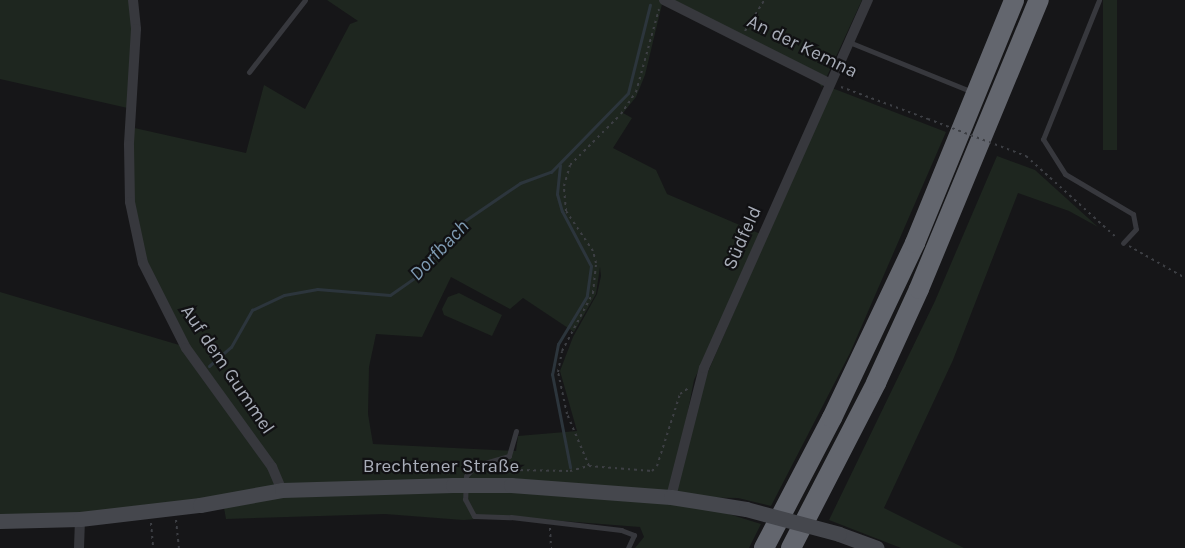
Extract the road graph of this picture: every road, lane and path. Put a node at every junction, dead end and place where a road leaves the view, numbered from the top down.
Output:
1 (133, 0) edge
2 (306, 0) edge
3 (764, 0) edge
4 (868, 0) edge
5 (1014, 0) edge
6 (1039, 0) edge
7 (1099, 0) edge
8 (662, 3) edge
9 (742, 38) junction
10 (848, 42) junction
11 (249, 72) dead end
12 (829, 83) junction
13 (978, 94) junction
14 (1123, 243) junction
15 (1185, 278) edge
16 (697, 388) junction
17 (516, 431) dead end
18 (509, 456) junction
19 (589, 466) junction
20 (464, 485) junction
21 (282, 490) junction
22 (672, 497) junction
23 (176, 508) junction
24 (150, 510) junction
25 (80, 519) junction
26 (0, 521) edge
27 (550, 521) junction
28 (79, 548) edge
29 (153, 548) edge
30 (178, 548) edge
31 (551, 548) edge
32 (628, 548) edge
33 (764, 548) edge
34 (791, 548) edge
35 (877, 548) edge

1 - 21 street, Auf dem Gummel
2 - 11 lane
3 - 9 path
4 - 10 street, Südfeld
5 - 13 highway
6 - 34 highway
7 - 14 lane
8 - 9 street, An der Kemna
8 - 19 path
9 - 12 street, An der Kemna
10 - 12 street, Südfeld
10 - 13 lane
12 - 14 path, An der Kemna, bridge
12 - 16 street, Südfeld
13 - 33 highway
14 - 15 path
16 - 19 path
16 - 22 street, Südfeld
17 - 18 lane
18 - 19 path
18 - 20 lane
20 - 21 street, Brechtener Straße
20 - 22 street, Brechtener Straße
20 - 27 lane
21 - 23 street, Brechtener Straße
22 - 35 street, Brechtener Straße, bridge
23 - 24 street, Brechtener Straße
23 - 30 path
24 - 25 street, Brechtener Straße
24 - 29 path
25 - 26 street, Brechtener Straße
25 - 28 street
27 - 31 path
27 - 32 lane

